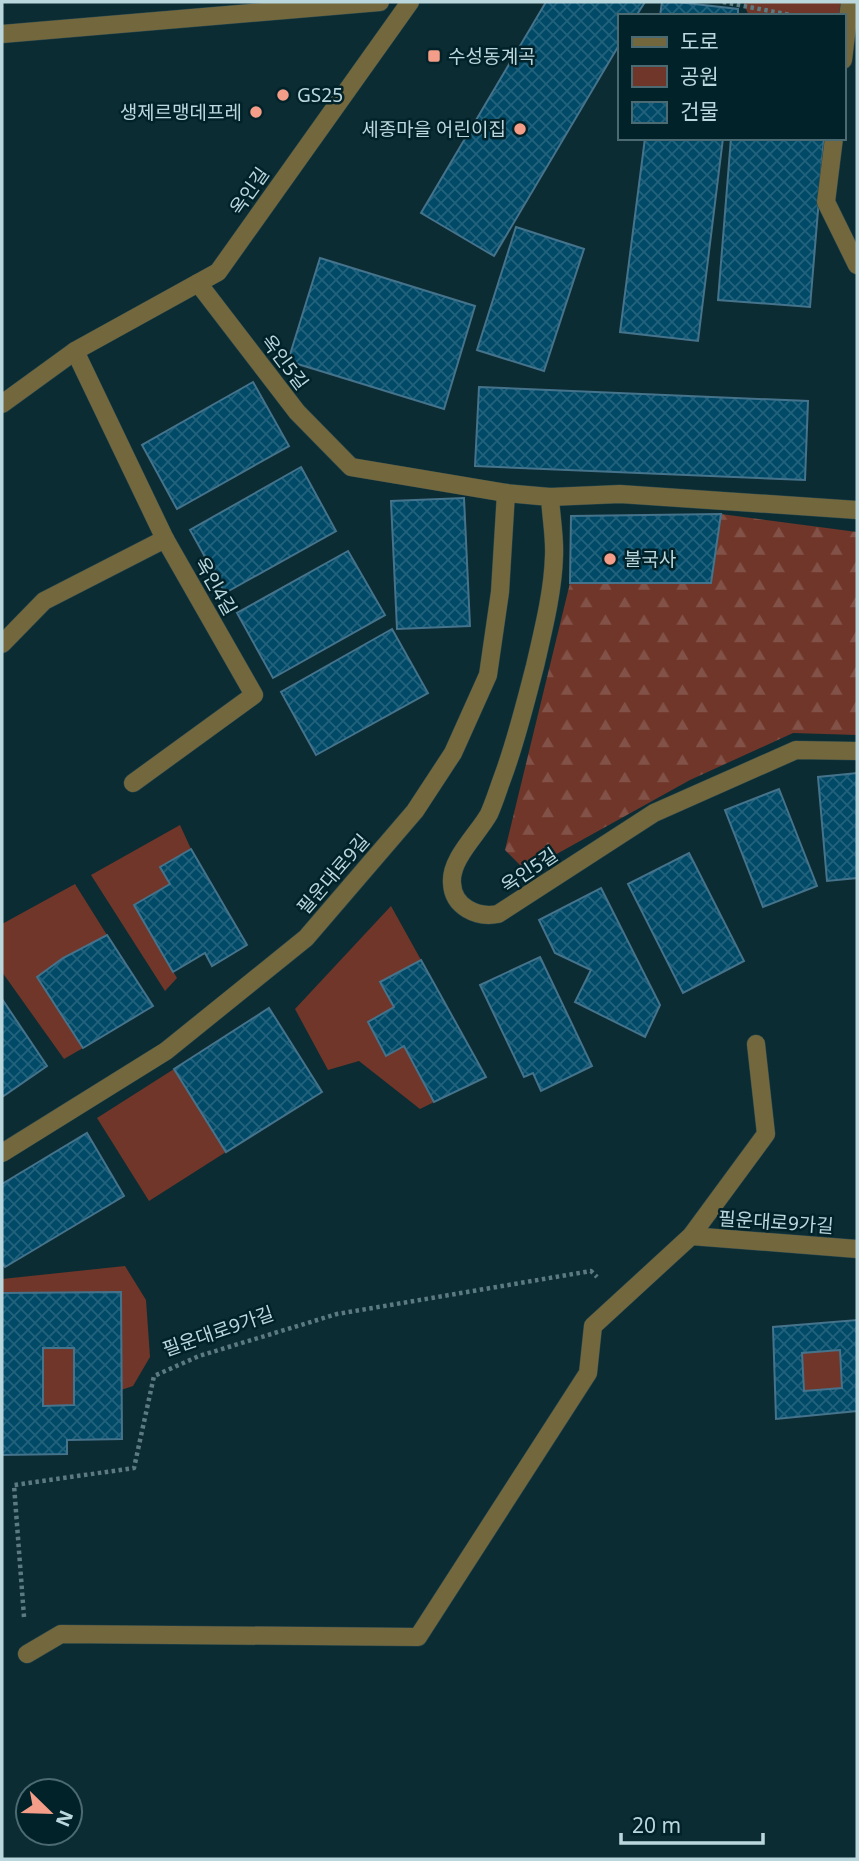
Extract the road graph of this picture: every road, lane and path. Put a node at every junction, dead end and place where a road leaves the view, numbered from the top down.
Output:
1 (380, 2) edge
2 (410, 2) edge
3 (723, 2) edge
4 (850, 2) edge
5 (786, 14) edge
6 (2, 34) edge
7 (845, 44) edge
8 (834, 140) edge
9 (857, 265) edge
10 (198, 283) junction
11 (75, 351) junction
12 (2, 404) edge
13 (506, 493) junction
14 (550, 497) junction
15 (857, 510) edge
16 (165, 539) junction
17 (2, 644) edge
18 (857, 751) edge
19 (133, 783) dead end
20 (755, 1044) dead end
21 (2, 1153) edge
22 (691, 1236) junction
23 (857, 1249) edge
24 (621, 1301) junction
25 (27, 1654) joint

1 - 6 street
2 - 10 street, 옥인길
3 - 5 path
4 - 7 street
8 - 9 street
10 - 11 street, 옥인길
10 - 13 street, 옥인5길
11 - 12 street, 옥인길
11 - 16 street
13 - 14 street, 옥인5길
13 - 21 street, 필운대로9길
14 - 15 street, 옥인5길
14 - 18 street, 옥인5길
16 - 17 street
16 - 19 street, 옥인4길
20 - 22 street, 필운대로9가길
22 - 23 street, 필운대로9가길
22 - 24 street, 필운대로9가길
24 - 25 street, 필운대로9가길
24 - 25 path, 필운대로9가길

